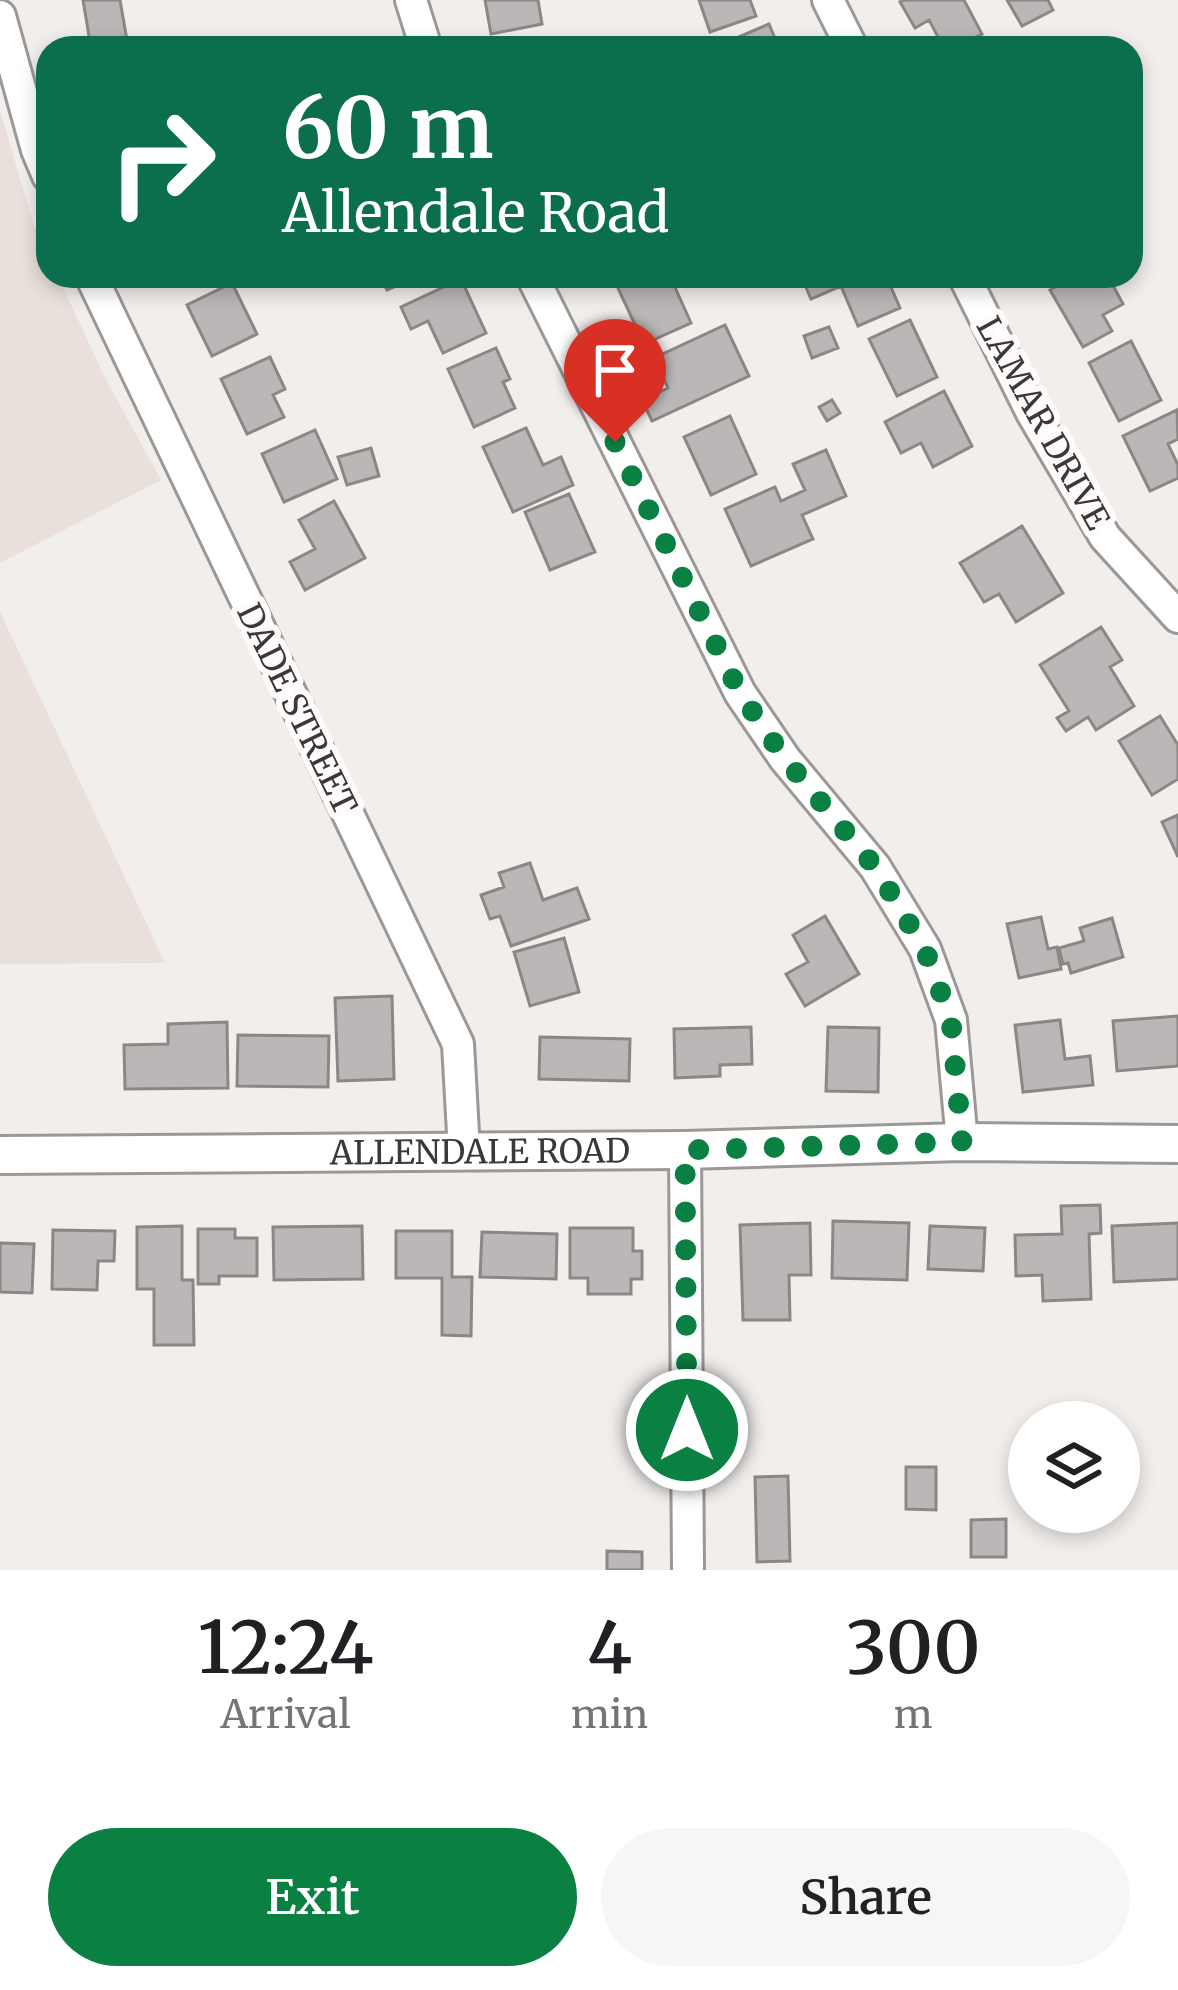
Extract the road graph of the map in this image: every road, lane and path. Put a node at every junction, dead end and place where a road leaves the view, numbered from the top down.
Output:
1 (411, 0) edge
2 (828, 0) edge
3 (0, 16) edge
4 (422, 36) edge
5 (846, 36) edge
6 (36, 146) edge
7 (97, 288) edge
8 (538, 288) edge
9 (970, 288) edge
10 (1178, 617) edge
11 (962, 1142) junction
12 (1178, 1144) edge
13 (685, 1150) junction
14 (464, 1151) junction
15 (0, 1155) edge
16 (688, 1570) edge

1 - 4 street
2 - 5 street
3 - 6 street
7 - 14 street, DADE STREET
8 - 11 street
9 - 10 street, LAMAR DRIVE
11 - 12 street, ALLENDALE ROAD
11 - 13 street, ALLENDALE ROAD
13 - 14 street, ALLENDALE ROAD
13 - 16 street
14 - 15 street, ALLENDALE ROAD

